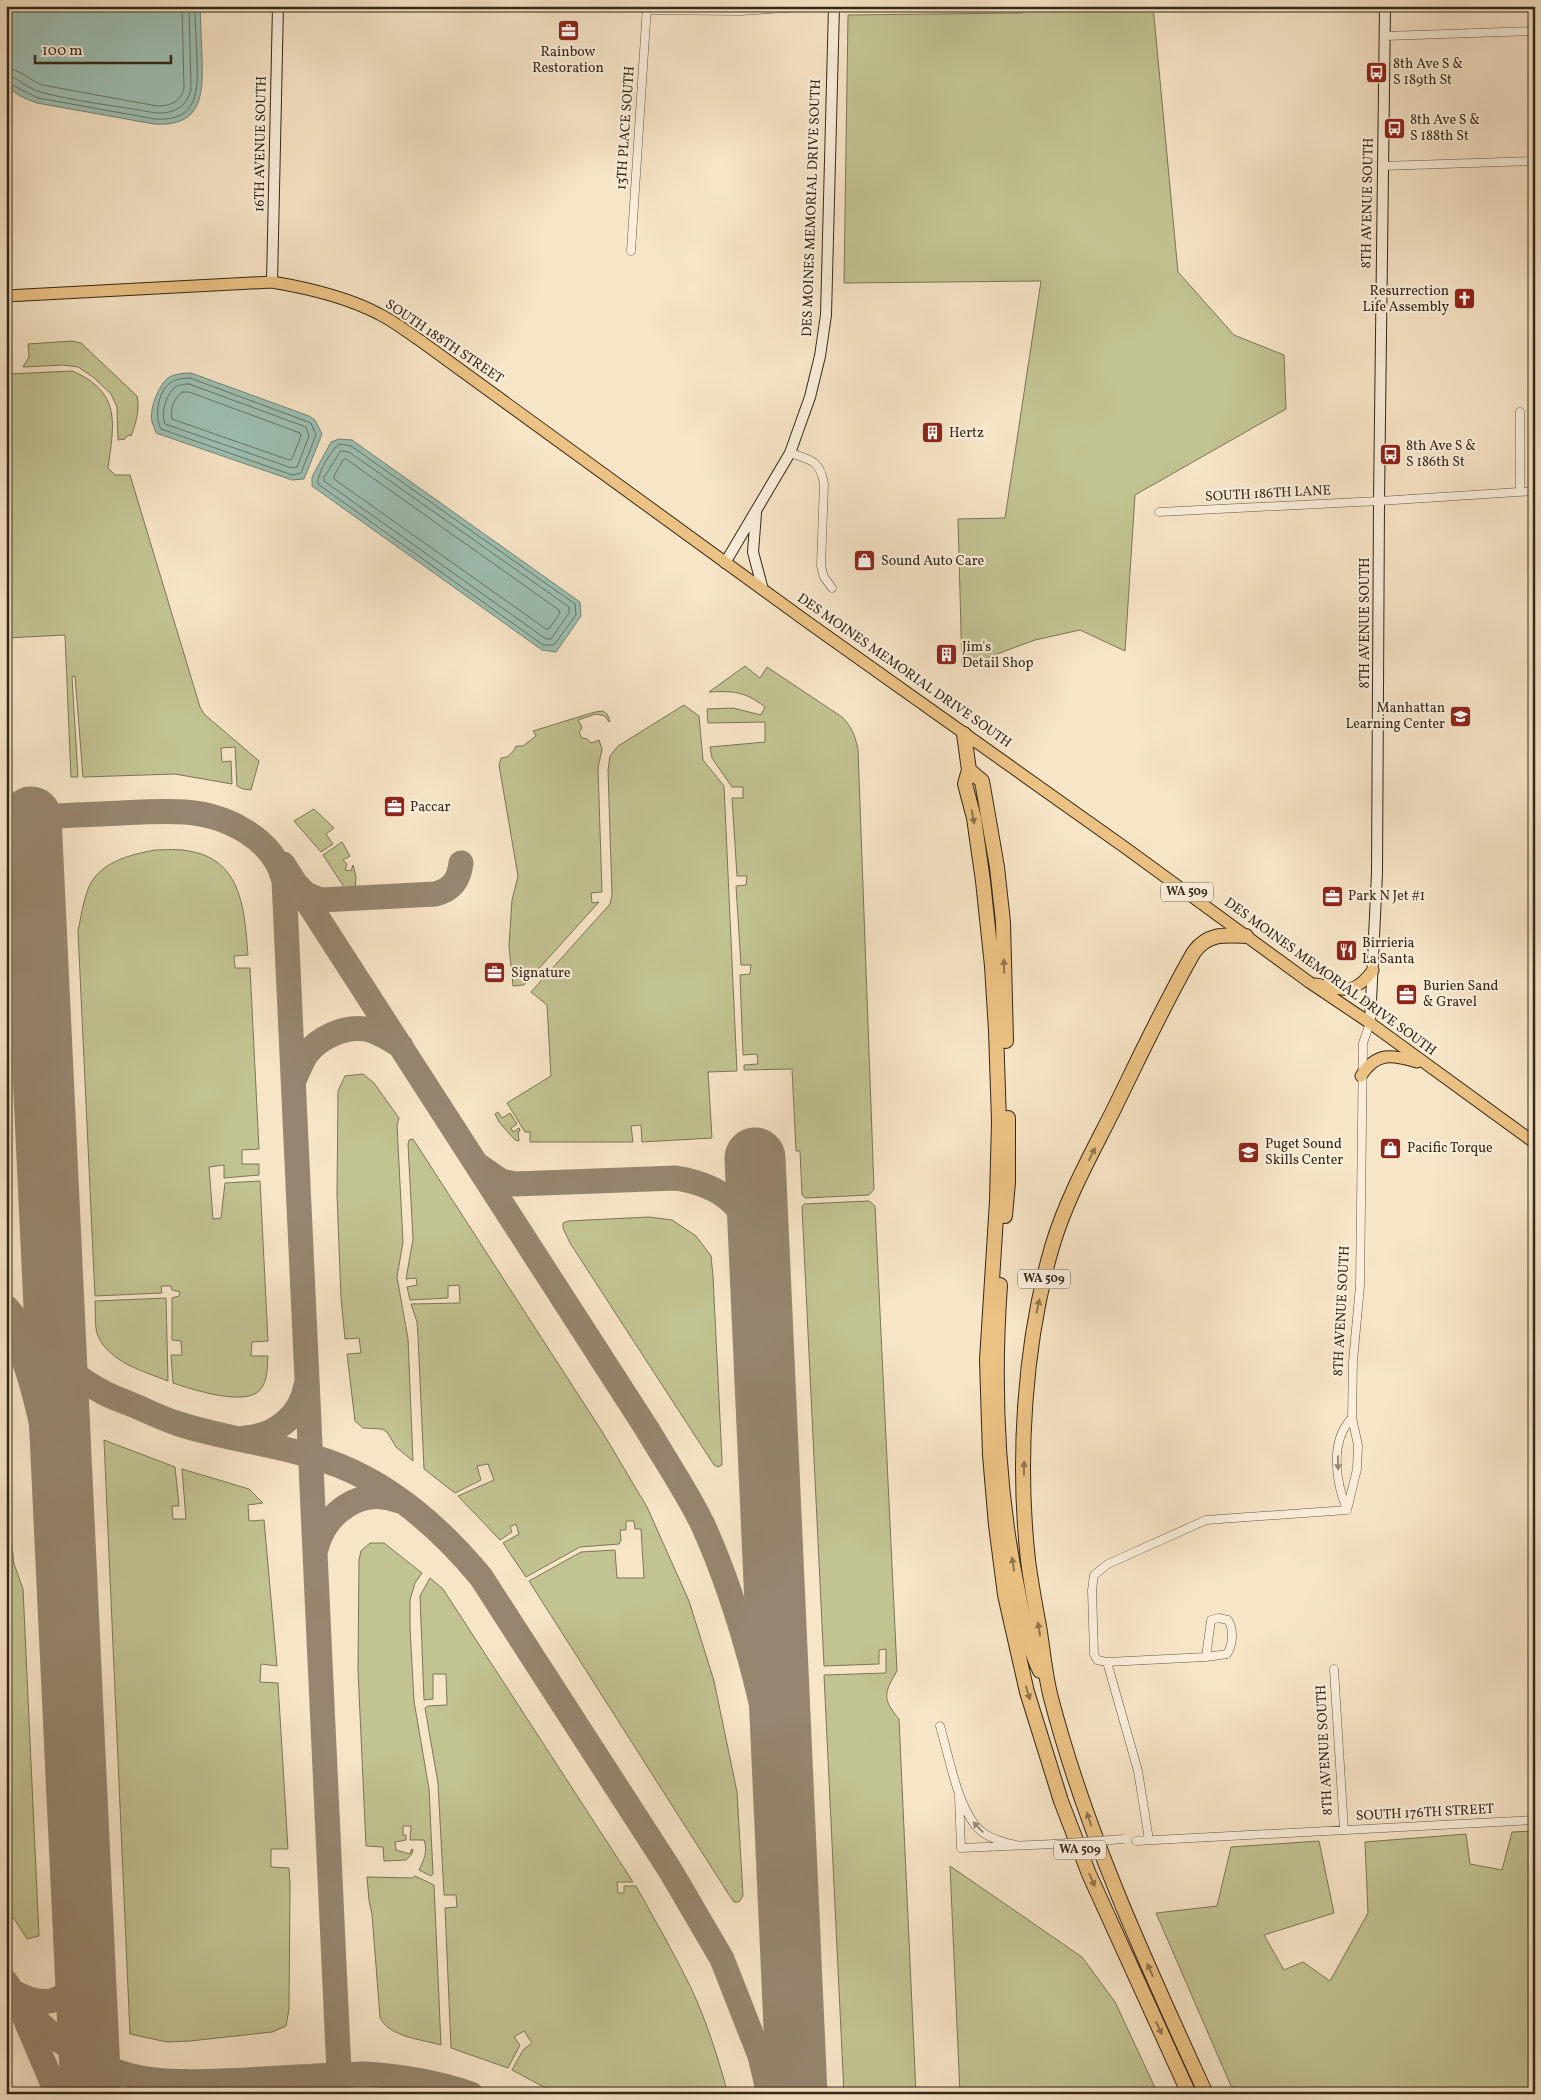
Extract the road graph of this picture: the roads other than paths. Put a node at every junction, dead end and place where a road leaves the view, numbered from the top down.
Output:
1 (278, 6) edge
2 (816, 6) edge
3 (834, 6) edge
4 (1385, 6) edge
5 (646, 8) edge
6 (1535, 30) edge
7 (1384, 36) junction
8 (1535, 161) edge
9 (1382, 166) junction
10 (631, 251) dead end
11 (272, 282) junction
12 (6, 296) edge
13 (1520, 412) dead end
14 (790, 452) junction
15 (1520, 491) junction
16 (1535, 491) edge
17 (1378, 501) junction
18 (756, 510) junction
19 (1159, 512) dead end
20 (725, 562) junction
21 (832, 588) dead end
22 (763, 590) junction
23 (964, 734) junction
24 (969, 770) junction
25 (1246, 936) junction
26 (1373, 970) junction
27 (1309, 982) junction
28 (1370, 1023) junction
29 (1429, 1066) junction
30 (1361, 1076) junction
31 (1535, 1143) edge
32 (1352, 1418) junction
33 (1347, 1510) junction
34 (1206, 1657) junction
35 (1107, 1662) junction
36 (1334, 1669) dead end
37 (1050, 1695) junction
38 (940, 1726) dead end
39 (958, 1790) junction
40 (1535, 1820) edge
41 (1344, 1830) junction
42 (1124, 1839) dead end
43 (1149, 1840) junction
44 (1136, 1841) dead end
45 (1016, 1845) junction
46 (1188, 2094) edge
47 (1206, 2094) edge

1 - 11 street, 16TH AVENUE SOUTH
2 - 5 street
3 - 14 street, DES MOINES MEMORIAL DRIVE SOUTH
4 - 7 street, 8TH AVENUE SOUTH
5 - 10 street, 13TH PLACE SOUTH
6 - 7 street
7 - 9 street, 8TH AVENUE SOUTH
8 - 9 street
9 - 17 street, 8TH AVENUE SOUTH
11 - 12 main road, SOUTH 188TH STREET
11 - 20 main road, SOUTH 188TH STREET
13 - 15 street
14 - 18 street, DES MOINES MEMORIAL DRIVE SOUTH
14 - 21 street
15 - 16 street, SOUTH 186TH LANE
15 - 17 street, SOUTH 186TH LANE
17 - 19 street, SOUTH 186TH LANE
17 - 26 street, 8TH AVENUE SOUTH
18 - 20 street, DES MOINES MEMORIAL DRIVE SOUTH
18 - 22 street
20 - 22 main road, DES MOINES MEMORIAL DRIVE SOUTH
22 - 23 main road, DES MOINES MEMORIAL DRIVE SOUTH
23 - 24 highway
23 - 25 main road, DES MOINES MEMORIAL DRIVE SOUTH / WA 509
37 -> 24 highway
24 -> 46 highway, WA 509
25 - 27 main road, DES MOINES MEMORIAL DRIVE SOUTH / WA 509
37 -> 25 highway, WA 509
26 - 27 main road
26 - 28 street, 8TH AVENUE SOUTH
27 - 28 main road, DES MOINES MEMORIAL DRIVE SOUTH / WA 509
28 - 29 main road, DES MOINES MEMORIAL DRIVE SOUTH / WA 509
28 - 30 street, 8TH AVENUE SOUTH
29 - 30 main road
29 - 31 main road, DES MOINES MEMORIAL DRIVE SOUTH / WA 509
30 - 32 street, 8TH AVENUE SOUTH
32 - 33 street, 8TH AVENUE SOUTH
32 -> 33 street, 8TH AVENUE SOUTH
33 - 35 street
34 - 34 street
34 - 35 street
35 - 43 street
36 - 41 street, 8TH AVENUE SOUTH
47 -> 37 highway, WA 509
38 - 39 street
45 -> 39 street
39 - 45 street
40 - 41 street, SOUTH 176TH STREET
41 - 43 street, SOUTH 176TH STREET
42 - 45 street, bridge
43 - 44 street, SOUTH 176TH STREET

